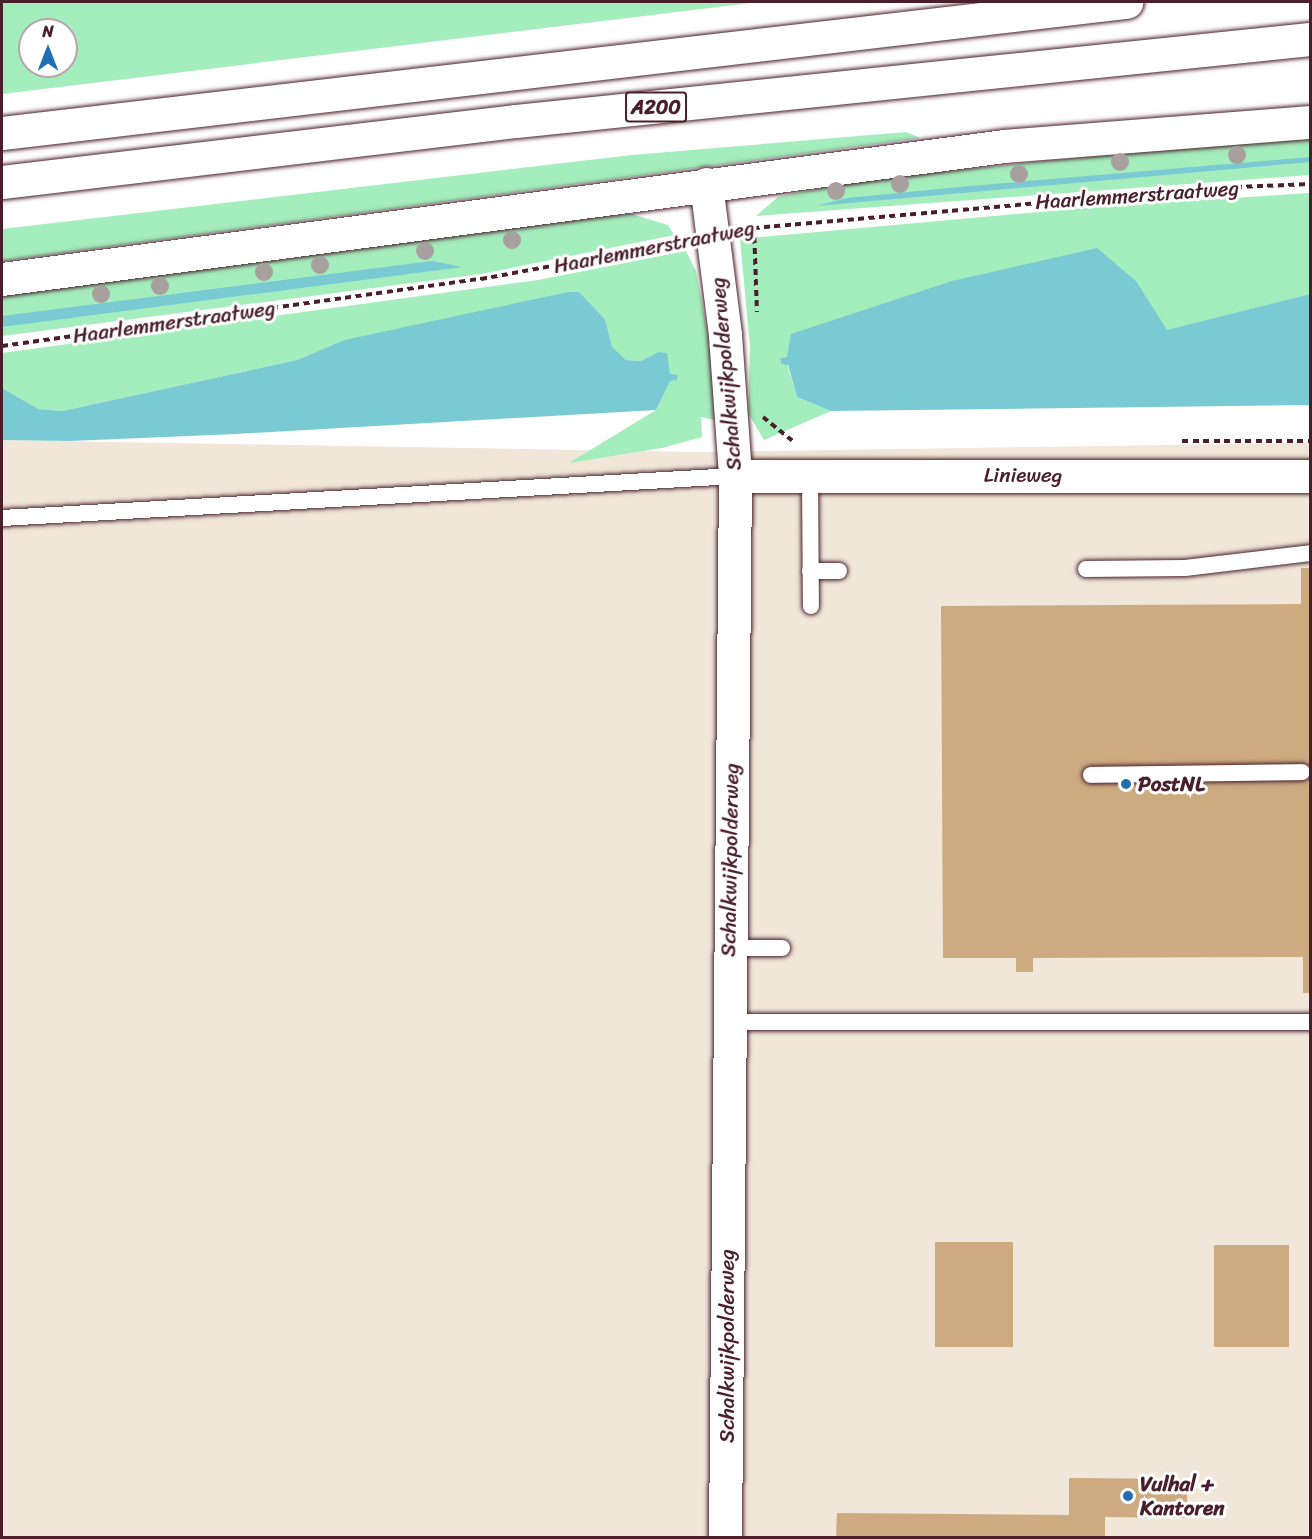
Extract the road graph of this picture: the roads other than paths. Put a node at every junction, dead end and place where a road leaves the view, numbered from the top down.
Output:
1 (1126, 2) edge
2 (1311, 39) edge
3 (1311, 122) edge
4 (2, 133) edge
5 (2, 182) edge
6 (706, 184) junction
7 (2, 279) edge
8 (810, 475) junction
9 (735, 476) junction
10 (1311, 476) edge
11 (2, 518) edge
12 (1311, 553) edge
13 (1086, 569) dead end
14 (810, 571) junction
15 (839, 571) dead end
16 (811, 606) dead end
17 (1302, 772) dead end
18 (1091, 775) dead end
19 (729, 948) junction
20 (782, 948) dead end
21 (729, 1022) junction
22 (1311, 1022) edge
23 (725, 1538) edge

1 - 4 main road, A200
2 - 5 main road, A200
3 - 6 main road
6 - 7 main road
6 - 9 main road, Schalkwijkpolderweg
8 - 9 main road, Linieweg
8 - 10 main road, Linieweg
8 - 14 lane
9 - 11 lane
9 - 19 main road, Schalkwijkpolderweg
12 - 13 lane
14 - 15 lane
14 - 16 lane
17 - 18 lane
19 - 20 lane
19 - 21 main road, Schalkwijkpolderweg
21 - 22 lane
21 - 23 main road, Schalkwijkpolderweg

